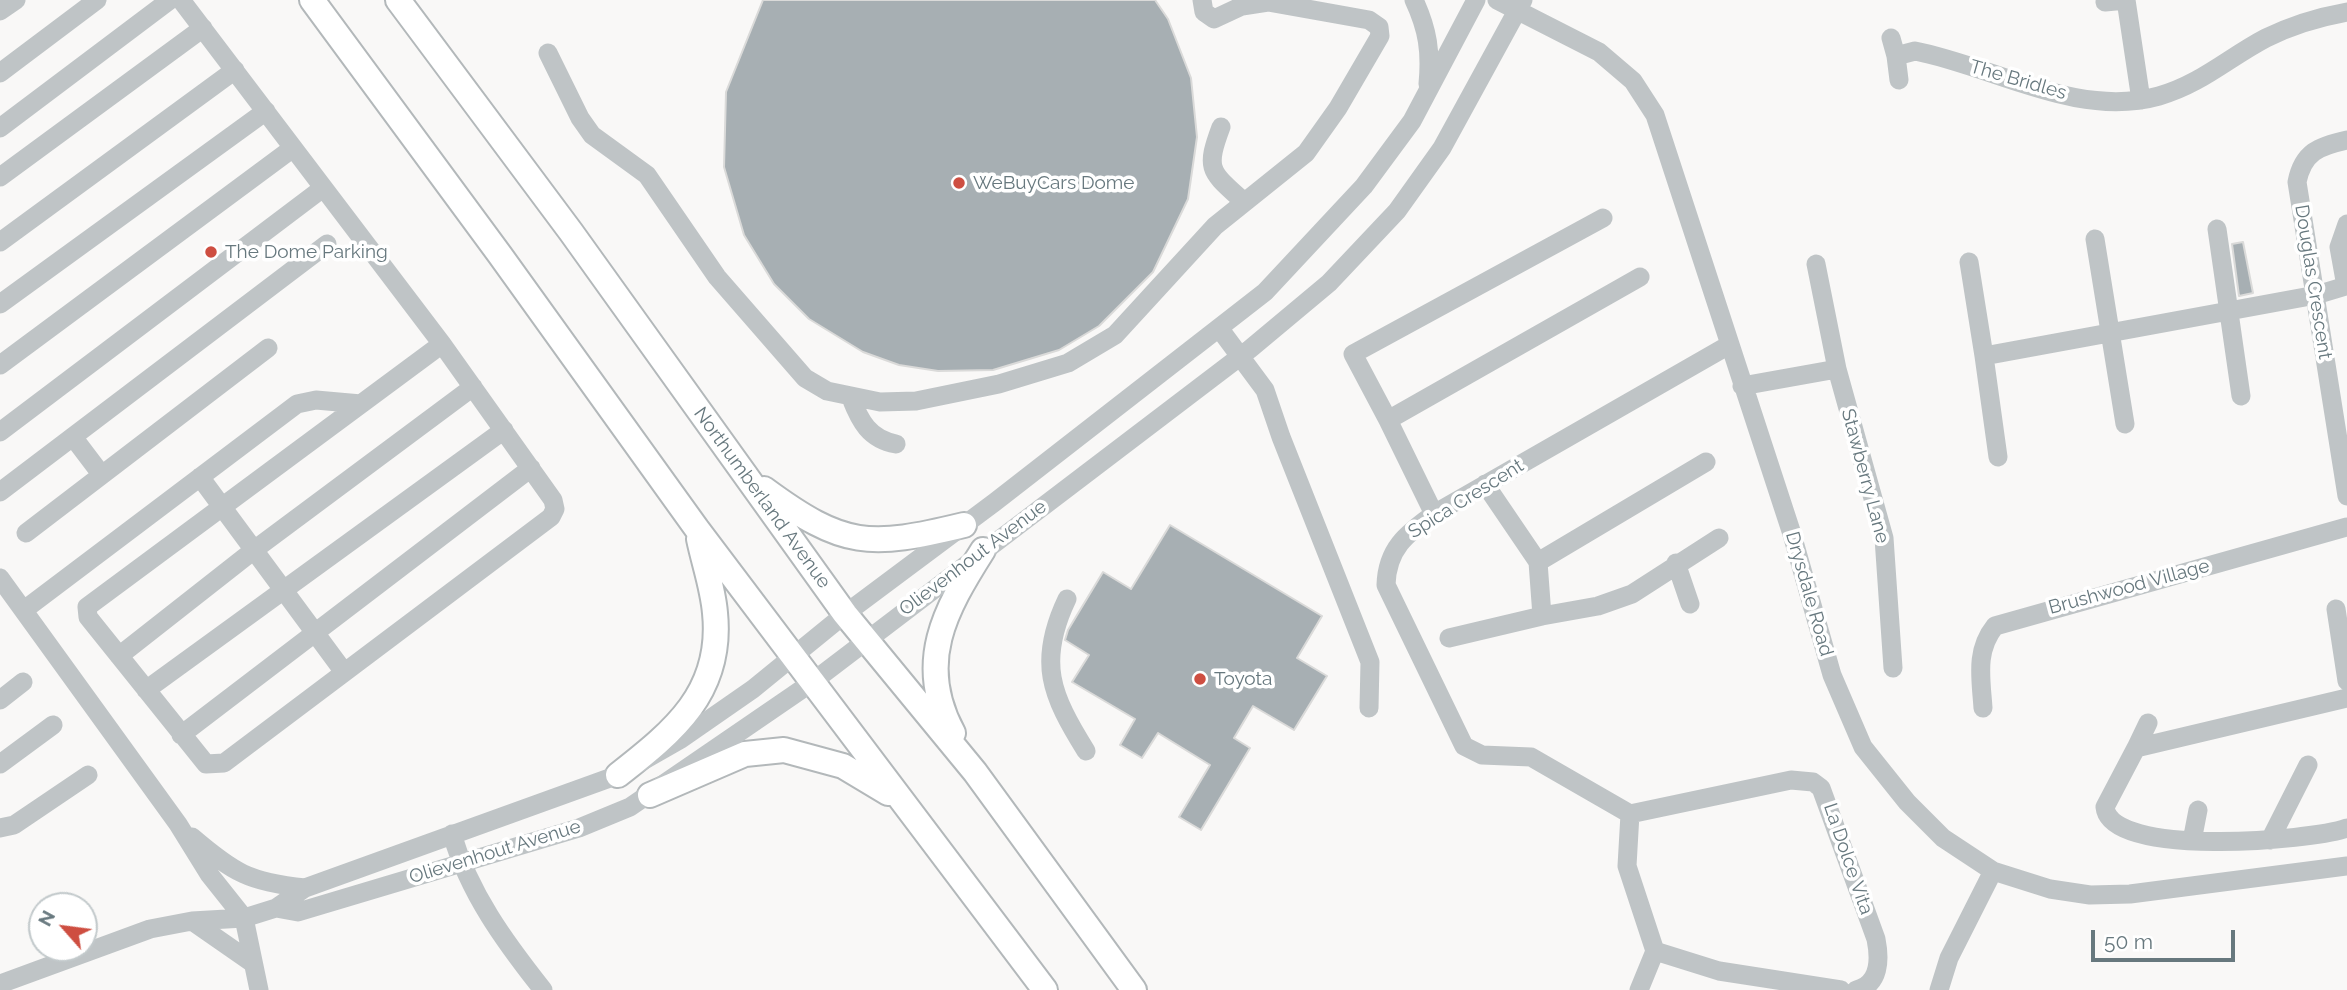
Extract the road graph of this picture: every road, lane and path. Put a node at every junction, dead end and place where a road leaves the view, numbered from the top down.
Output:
1 (16, 0) edge
2 (97, 0) edge
3 (170, 0) edge
4 (181, 0) edge
5 (312, 0) edge
6 (398, 0) edge
7 (1202, 0) edge
8 (1415, 0) edge
9 (1476, 0) edge
10 (1497, 0) edge
11 (2126, 0) edge
12 (2105, 2) dead end
13 (1521, 6) edge
14 (0, 12) edge
15 (2347, 12) edge
16 (203, 29) junction
17 (548, 53) dead end
18 (235, 71) junction
19 (0, 73) edge
20 (1899, 80) dead end
21 (1427, 92) junction
22 (2141, 100) junction
23 (266, 111) junction
24 (1221, 127) dead end
25 (0, 128) edge
26 (2347, 140) edge
27 (293, 148) junction
28 (0, 177) edge
29 (323, 188) junction
30 (1243, 201) junction
31 (1603, 218) dead end
32 (2347, 224) edge
33 (2217, 229) dead end
34 (2095, 239) dead end
35 (0, 243) edge
36 (327, 244) dead end
37 (1969, 262) dead end
38 (1816, 264) dead end
39 (1640, 277) dead end
40 (2346, 286) edge
41 (2316, 295) junction
42 (0, 304) edge
43 (2229, 311) junction
44 (1219, 328) junction
45 (2112, 334) junction
46 (442, 344) junction
47 (1729, 345) junction
48 (268, 348) dead end
49 (1983, 356) junction
50 (1239, 357) junction
51 (0, 365) edge
52 (1837, 369) junction
53 (1742, 386) junction
54 (473, 387) junction
55 (2241, 396) dead end
56 (850, 398) junction
57 (361, 404) junction
58 (1388, 420) junction
59 (2125, 424) dead end
60 (504, 430) junction
61 (0, 432) edge
62 (2342, 436) edge
63 (73, 437) junction
64 (896, 444) dead end
65 (1998, 457) dead end
66 (1706, 462) dead end
67 (531, 468) junction
68 (101, 474) junction
69 (747, 476) junction
70 (200, 477) junction
71 (1485, 484) junction
72 (0, 492) edge
73 (2347, 496) edge
74 (223, 506) junction
75 (1434, 514) junction
76 (964, 525) junction
77 (2347, 527) edge
78 (696, 529) junction
79 (26, 533) dead end
80 (1719, 538) dead end
81 (254, 550) junction
82 (983, 550) junction
83 (1538, 562) junction
84 (1676, 563) junction
85 (0, 578) edge
86 (282, 589) junction
87 (1067, 598) dead end
88 (1690, 604) dead end
89 (2336, 609) dead end
90 (24, 610) junction
91 (845, 614) junction
92 (1542, 616) junction
93 (315, 632) junction
94 (1449, 638) dead end
95 (865, 640) junction
96 (118, 656) junction
97 (792, 657) junction
98 (1893, 668) dead end
99 (344, 672) junction
100 (2347, 681) edge
101 (23, 682) dead end
102 (811, 683) junction
103 (146, 690) junction
104 (2347, 698) edge
105 (0, 700) edge
106 (1370, 708) dead end
107 (1983, 708) dead end
108 (2148, 723) dead end
109 (52, 725) dead end
110 (181, 735) junction
111 (2136, 748) junction
112 (1086, 751) dead end
113 (0, 764) edge
114 (2308, 765) dead end
115 (975, 772) junction
116 (88, 775) dead end
117 (618, 775) junction
118 (650, 795) junction
119 (898, 799) junction
120 (2198, 810) dead end
121 (1630, 814) junction
122 (178, 824) junction
123 (0, 828) edge
124 (2347, 828) edge
125 (452, 834) junction
126 (2270, 840) junction
127 (2192, 841) junction
128 (461, 863) junction
129 (2347, 866) edge
130 (1993, 871) junction
131 (305, 888) junction
132 (276, 908) junction
133 (244, 918) junction
134 (192, 921) junction
135 (1655, 951) junction
136 (251, 962) junction
137 (0, 984) edge
138 (259, 990) edge
139 (542, 990) edge
140 (1045, 990) edge
141 (1134, 990) edge
142 (1639, 990) edge
143 (1841, 990) edge
144 (1856, 990) edge
145 (1939, 990) edge

1 - 14 street
2 - 19 street
3 - 25 street
4 - 16 street
5 - 78 main road
6 - 69 main road, Northumberland Avenue
7 - 30 street
8 - 21 street
9 - 21 street, Olievenhout Avenue
10 - 13 street, Drysdale Road
11 - 12 street
11 - 22 street
13 - 47 street, Drysdale Road
13 - 50 street, Olievenhout Avenue
15 - 22 street, The Bridles
16 - 18 street
16 - 28 street
17 - 56 street
18 - 23 street
18 - 35 street
20 - 22 street, The Bridles
21 - 44 street, Olievenhout Avenue
23 - 27 street
23 - 42 street
24 - 30 street
26 - 41 street, Douglas Crescent
27 - 29 street
27 - 51 street
29 - 46 street
29 - 61 street
30 - 56 street
31 - 58 street
32 - 40 street
33 - 43 street
34 - 45 street
36 - 63 street
37 - 49 street
38 - 52 street, Stawberry Lane
39 - 58 street
40 - 41 street
41 - 43 street
41 - 62 street, Douglas Crescent
43 - 45 street
43 - 55 street
44 - 50 street
44 - 76 street, Olievenhout Avenue
45 - 49 street
45 - 59 street
46 - 54 street
46 - 57 street
47 - 53 street, Drysdale Road
47 - 71 street, Spica Crescent
48 - 68 street
49 - 65 street
50 - 82 street, Olievenhout Avenue
50 - 106 street
52 - 53 street
52 - 98 street, Stawberry Lane
53 - 130 street, Drysdale Road
54 - 60 street
54 - 81 street
56 - 64 street
57 - 70 street
57 - 74 street
58 - 75 street
60 - 67 street
60 - 86 street
62 - 73 street, Douglas Crescent
63 - 68 street
63 - 72 street
66 - 83 street
67 - 93 street
67 - 99 street
68 - 79 street
69 - 76 main road
69 - 91 main road, Northumberland Avenue
70 - 74 street
70 - 90 street
71 - 75 street, Spica Crescent
71 - 83 street
74 - 81 street
74 - 96 street
75 - 121 street, Spica Crescent
76 - 91 street, Olievenhout Avenue
77 - 107 street, Brushwood Village
78 - 97 main road
78 - 117 main road
80 - 84 street
81 - 86 street
81 - 96 street
82 - 95 street, Olievenhout Avenue
82 - 115 main road
83 - 92 street
84 - 88 street
84 - 92 street
85 - 90 street
86 - 93 street
86 - 103 street
87 - 112 street
89 - 100 street
90 - 122 street
91 - 95 main road, Northumberland Avenue
91 - 97 street, Olievenhout Avenue
92 - 94 street
93 - 99 street
93 - 110 street
95 - 102 street, Olievenhout Avenue
95 - 115 main road, Northumberland Avenue
96 - 103 street
97 - 102 main road
97 - 117 street, Olievenhout Avenue
99 - 110 street
101 - 105 street
102 - 118 street, Olievenhout Avenue
102 - 119 main road
103 - 110 street
104 - 111 street
108 - 111 street
109 - 113 street
111 - 127 street
114 - 126 street
115 - 141 main road, Northumberland Avenue
116 - 123 street
117 - 125 street, Olievenhout Avenue
118 - 119 main road
118 - 128 street, Olievenhout Avenue
119 - 140 main road
120 - 127 street
121 - 135 street
121 - 144 street, La Dolce Vita
122 - 131 street
122 - 133 street
124 - 126 street
125 - 128 street
125 - 131 street, Olievenhout Avenue
126 - 127 street
128 - 132 street, Olievenhout Avenue
128 - 139 street
129 - 130 street, Drysdale Road
130 - 145 street
131 - 132 street, Olievenhout Avenue
132 - 133 street, Olievenhout Avenue
133 - 134 street, Olievenhout Avenue
133 - 136 street
134 - 136 street
134 - 137 street, Olievenhout Avenue
135 - 142 street
135 - 143 street
136 - 138 street

